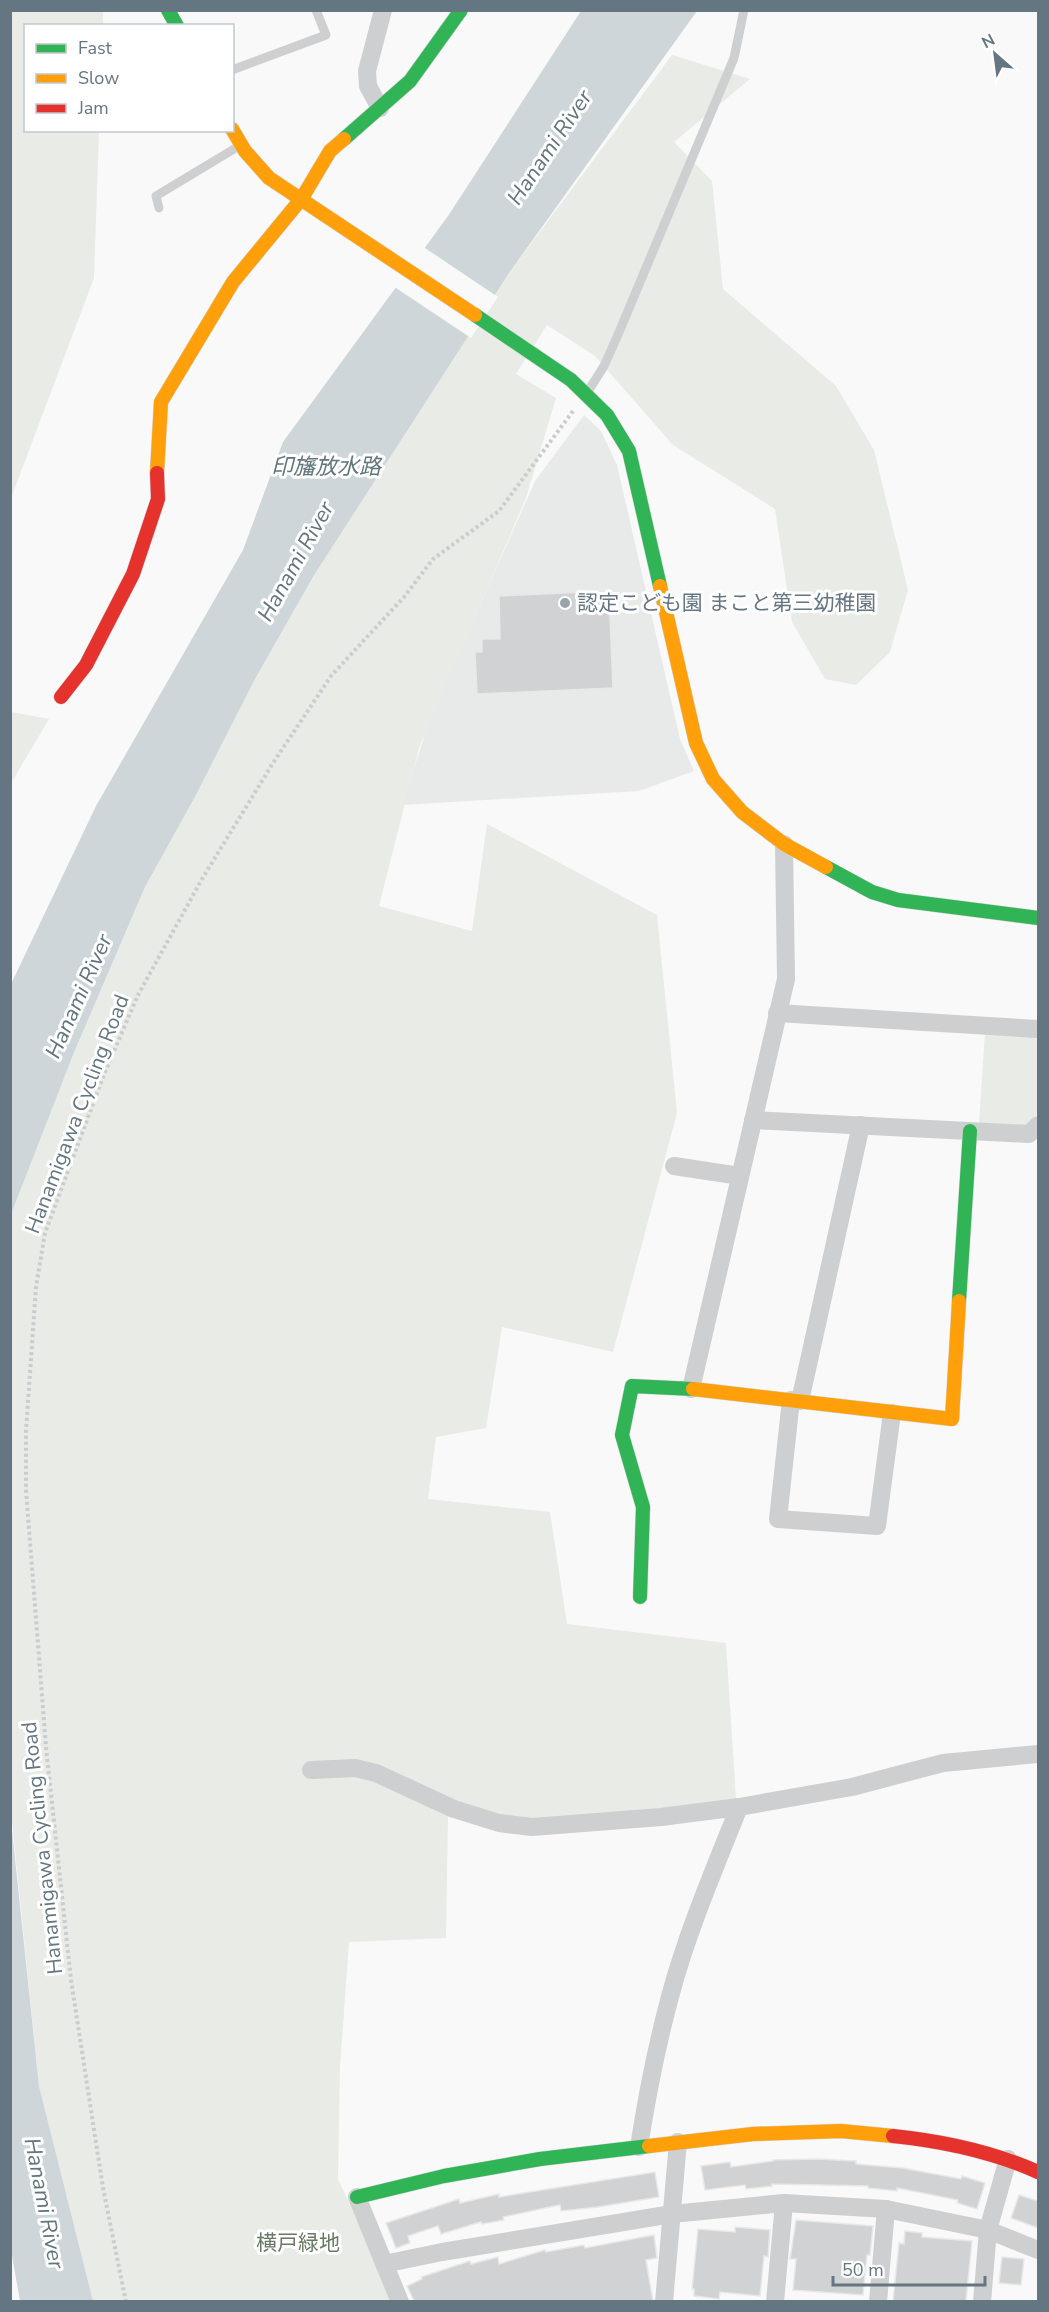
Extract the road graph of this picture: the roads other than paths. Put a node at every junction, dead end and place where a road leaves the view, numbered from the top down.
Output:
1 (168, 10) edge
2 (316, 10) edge
3 (383, 10) edge
4 (461, 10) edge
5 (744, 10) edge
6 (176, 24) edge
7 (234, 69) edge
8 (380, 108) junction
9 (234, 132) edge
10 (241, 145) junction
11 (302, 198) junction
12 (159, 208) dead end
13 (586, 393) junction
14 (61, 697) dead end
15 (784, 844) junction
16 (1038, 918) edge
17 (777, 1013) junction
18 (1038, 1029) edge
19 (753, 1120) junction
20 (861, 1125) junction
21 (1038, 1125) edge
22 (969, 1131) junction
23 (674, 1166) dead end
24 (740, 1176) junction
25 (691, 1389) junction
26 (795, 1401) junction
27 (892, 1413) junction
28 (640, 1597) dead end
29 (1038, 1754) edge
30 (311, 1770) dead end
31 (739, 1807) junction
32 (678, 2142) junction
33 (639, 2147) junction
34 (1008, 2159) junction
35 (1038, 2172) edge
36 (357, 2197) joint
37 (784, 2203) junction
38 (886, 2208) junction
39 (672, 2214) junction
40 (988, 2230) junction
41 (1038, 2250) edge
42 (384, 2264) junction
43 (400, 2301) edge
44 (664, 2301) edge
45 (775, 2301) edge
46 (878, 2301) edge
47 (982, 2301) edge

1 - 6 street
2 - 7 lane
3 - 8 street
4 - 8 street
5 - 13 lane
8 - 11 street
9 - 10 street
10 - 11 street
10 - 12 lane
11 - 13 street
11 - 14 street
13 - 15 street
15 - 16 street
15 - 17 street
17 - 18 street
17 - 19 street
19 - 20 street
19 - 24 street
20 - 22 street
20 - 26 street
21 - 22 street
22 - 27 street
23 - 24 street
24 - 25 street
25 - 26 street
25 - 28 street
26 - 27 street
26 - 27 street
29 - 31 street
30 - 31 street
31 - 33 street
32 - 33 street
32 - 34 street
32 - 39 street
33 - 36 street
34 - 35 street
34 - 40 street
36 - 42 street
37 - 38 street
37 - 39 street
37 - 45 street
38 - 40 street
38 - 46 street
39 - 42 street
39 - 44 street
40 - 41 street
40 - 47 street
42 - 43 street

